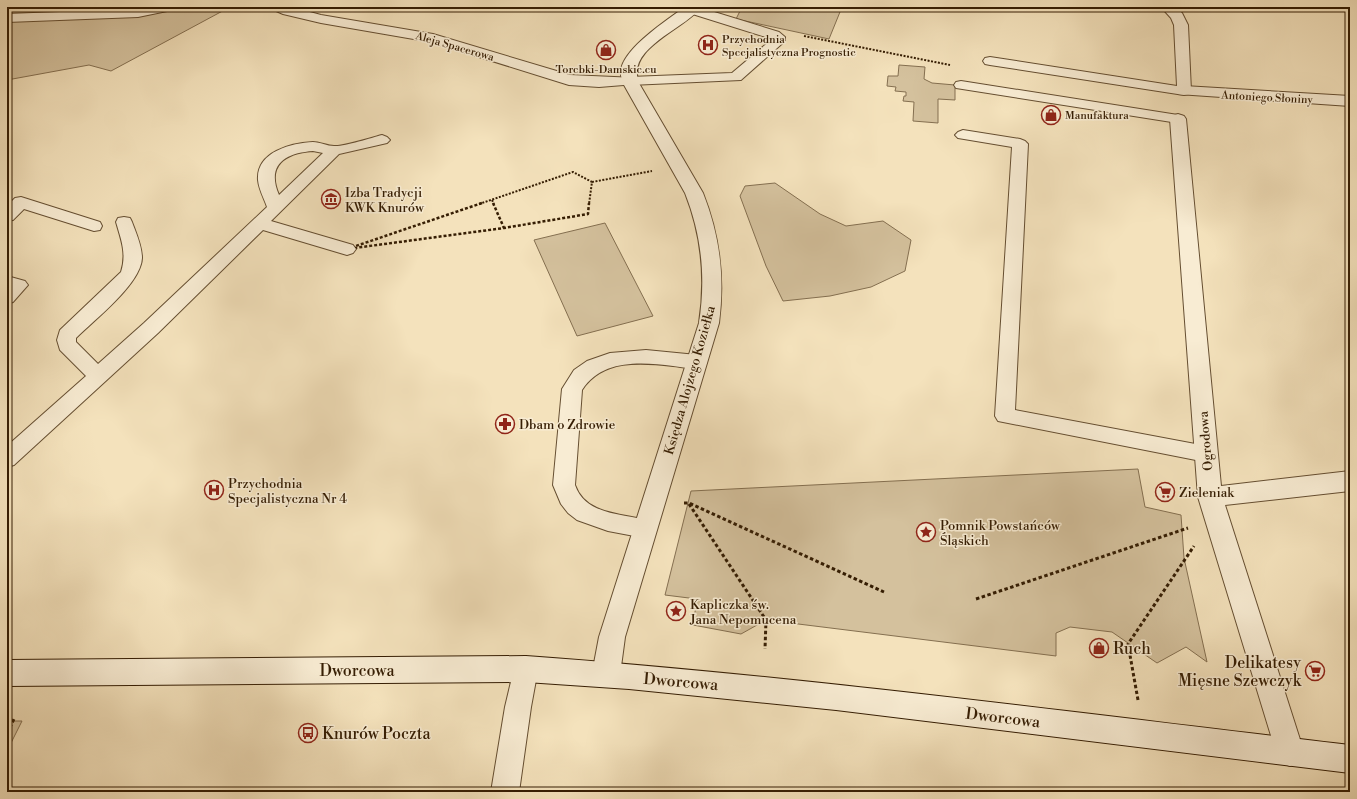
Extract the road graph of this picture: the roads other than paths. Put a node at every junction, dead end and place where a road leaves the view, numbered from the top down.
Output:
1 (167, 7) edge
2 (279, 7) edge
3 (1166, 7) edge
4 (692, 8) edge
5 (7, 18) edge
6 (990, 61) dead end
7 (630, 81) junction
8 (961, 85) dead end
9 (1184, 91) junction
10 (1350, 101) edge
11 (1178, 119) joint
12 (963, 135) dead end
13 (382, 140) dead end
14 (334, 151) junction
15 (275, 207) junction
16 (7, 216) edge
17 (124, 222) dead end
18 (259, 223) junction
19 (94, 226) dead end
20 (347, 249) road end
21 (7, 282) edge
22 (7, 298) edge
23 (697, 362) junction
24 (98, 376) junction
25 (1206, 454) junction
26 (7, 459) edge
27 (1350, 481) edge
28 (1213, 508) junction
29 (646, 529) junction
30 (526, 669) junction
31 (7, 673) edge
32 (606, 674) junction
33 (1290, 752) junction
34 (1350, 759) edge
35 (505, 792) edge

1 - 5 street
2 - 7 street, Aleja Spacerowa
3 - 9 lane
4 - 7 street
4 - 7 lane
6 - 9 lane
7 - 23 street, Księdza Alojzego Koziełka
8 - 11 lane
9 - 10 street, Antoniego Słoniny
11 - 25 street, Ogrodowa
12 - 25 lane
13 - 14 lane
14 - 15 lane
14 - 15 lane
15 - 18 lane
16 - 19 lane
17 - 24 lane
18 - 20 lane
18 - 24 lane
21 - 22 lane
23 - 29 street, Księdza Alojzego Koziełka
23 - 29 lane
24 - 26 lane
25 - 28 street, Ogrodowa
27 - 28 street
28 - 33 street, Ogrodowa
29 - 32 street, Księdza Alojzego Koziełka
30 - 31 street, Dworcowa
30 - 32 street, Dworcowa
30 - 35 lane
32 - 33 street, Dworcowa
33 - 34 street, Dworcowa

